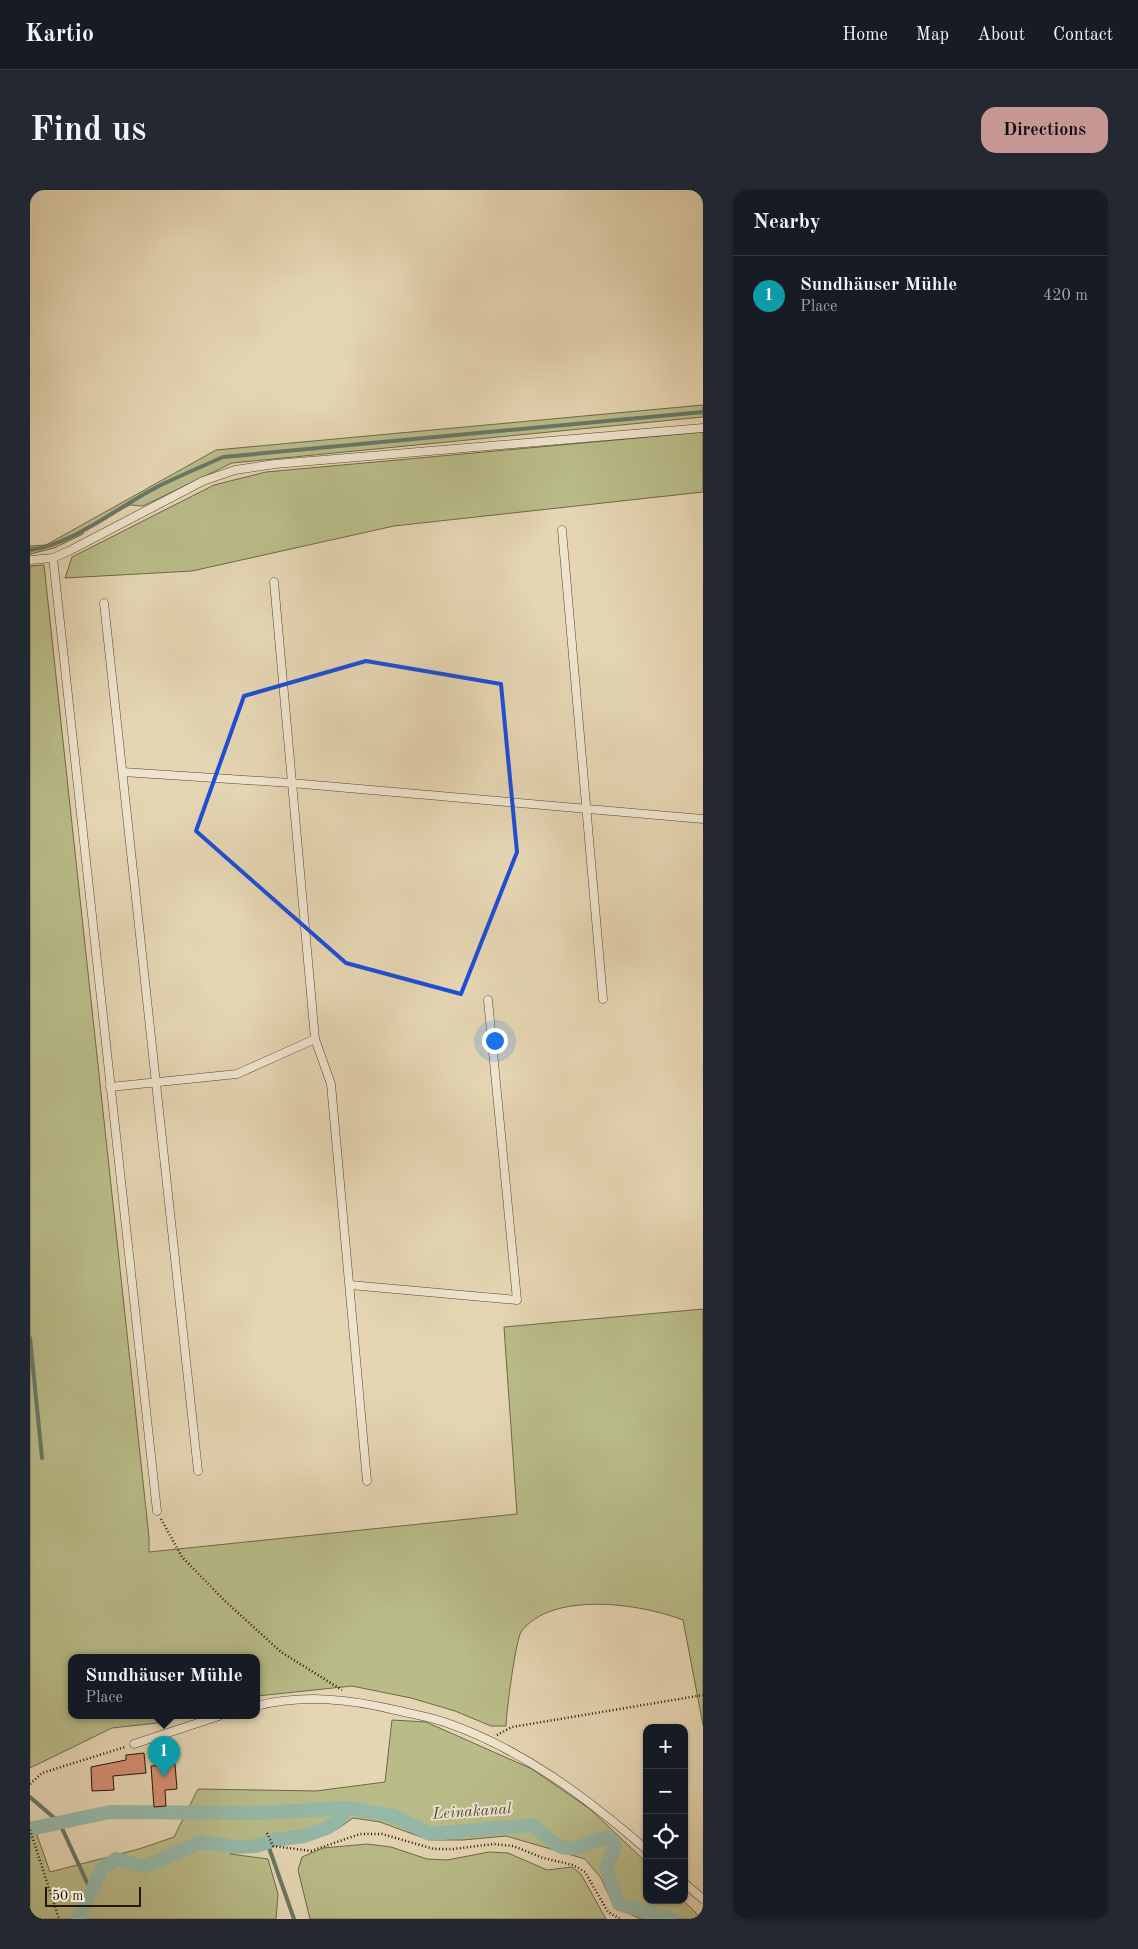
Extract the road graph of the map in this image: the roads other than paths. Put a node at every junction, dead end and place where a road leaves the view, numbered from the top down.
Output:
1 (703, 428) edge
2 (562, 530) dead end
3 (53, 558) junction
4 (30, 560) edge
5 (274, 582) dead end
6 (104, 603) dead end
7 (123, 772) junction
8 (291, 783) junction
9 (586, 809) junction
10 (703, 818) edge
11 (604, 999) dead end
12 (488, 1000) dead end
13 (315, 1039) junction
14 (157, 1082) junction
15 (110, 1087) junction
16 (350, 1286) junction
17 (198, 1471) dead end
18 (367, 1481) dead end
19 (157, 1511) road end
20 (260, 1705) edge
21 (210, 1719) edge
22 (134, 1744) road end
23 (643, 1847) edge
24 (688, 1886) edge
25 (703, 1899) edge

1 - 3 lane
2 - 9 lane
3 - 4 lane
3 - 15 lane
5 - 8 lane
6 - 7 lane
7 - 8 lane
7 - 14 lane
8 - 9 lane
8 - 13 lane
9 - 10 lane
9 - 11 lane
12 - 16 lane
13 - 14 lane
13 - 16 lane
14 - 15 lane
14 - 17 lane
15 - 19 lane
16 - 18 lane
20 - 23 lane
21 - 22 lane
24 - 25 lane

